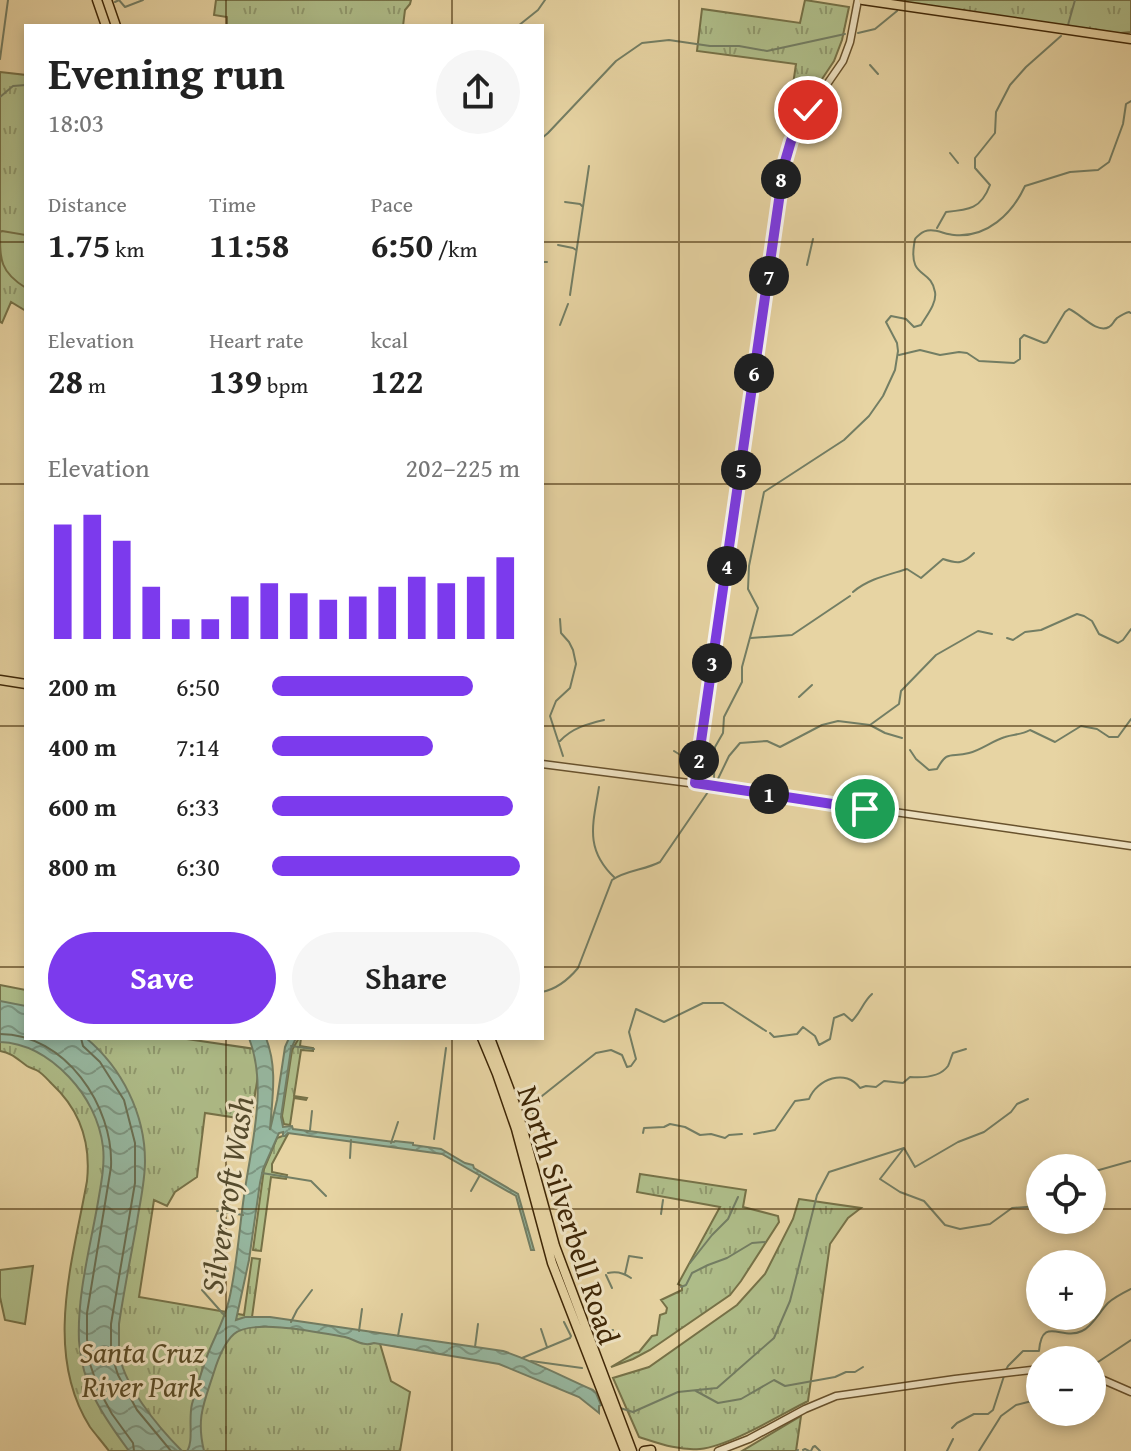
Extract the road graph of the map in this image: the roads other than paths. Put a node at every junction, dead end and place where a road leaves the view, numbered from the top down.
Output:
1 (97, 0) edge
2 (107, 0) edge
3 (860, 0) edge
4 (105, 24) edge
5 (115, 24) edge
6 (1131, 39) edge
7 (0, 680) edge
8 (24, 684) edge
9 (544, 764) edge
10 (700, 784) junction
11 (1131, 846) edge
12 (483, 1040) edge
13 (491, 1040) edge
14 (1026, 1371) edge
15 (1106, 1381) edge
16 (1131, 1392) edge
17 (629, 1450) edge
18 (651, 1451) edge
19 (718, 1451) edge

1 - 4 main road
2 - 5 main road
3 - 6 main road
3 - 10 street
7 - 8 main road
9 - 10 street
10 - 11 street
12 - 17 main road, North Silverbell Road
13 - 17 main road, North Silverbell Road
14 - 19 street
15 - 16 street
17 - 18 street

